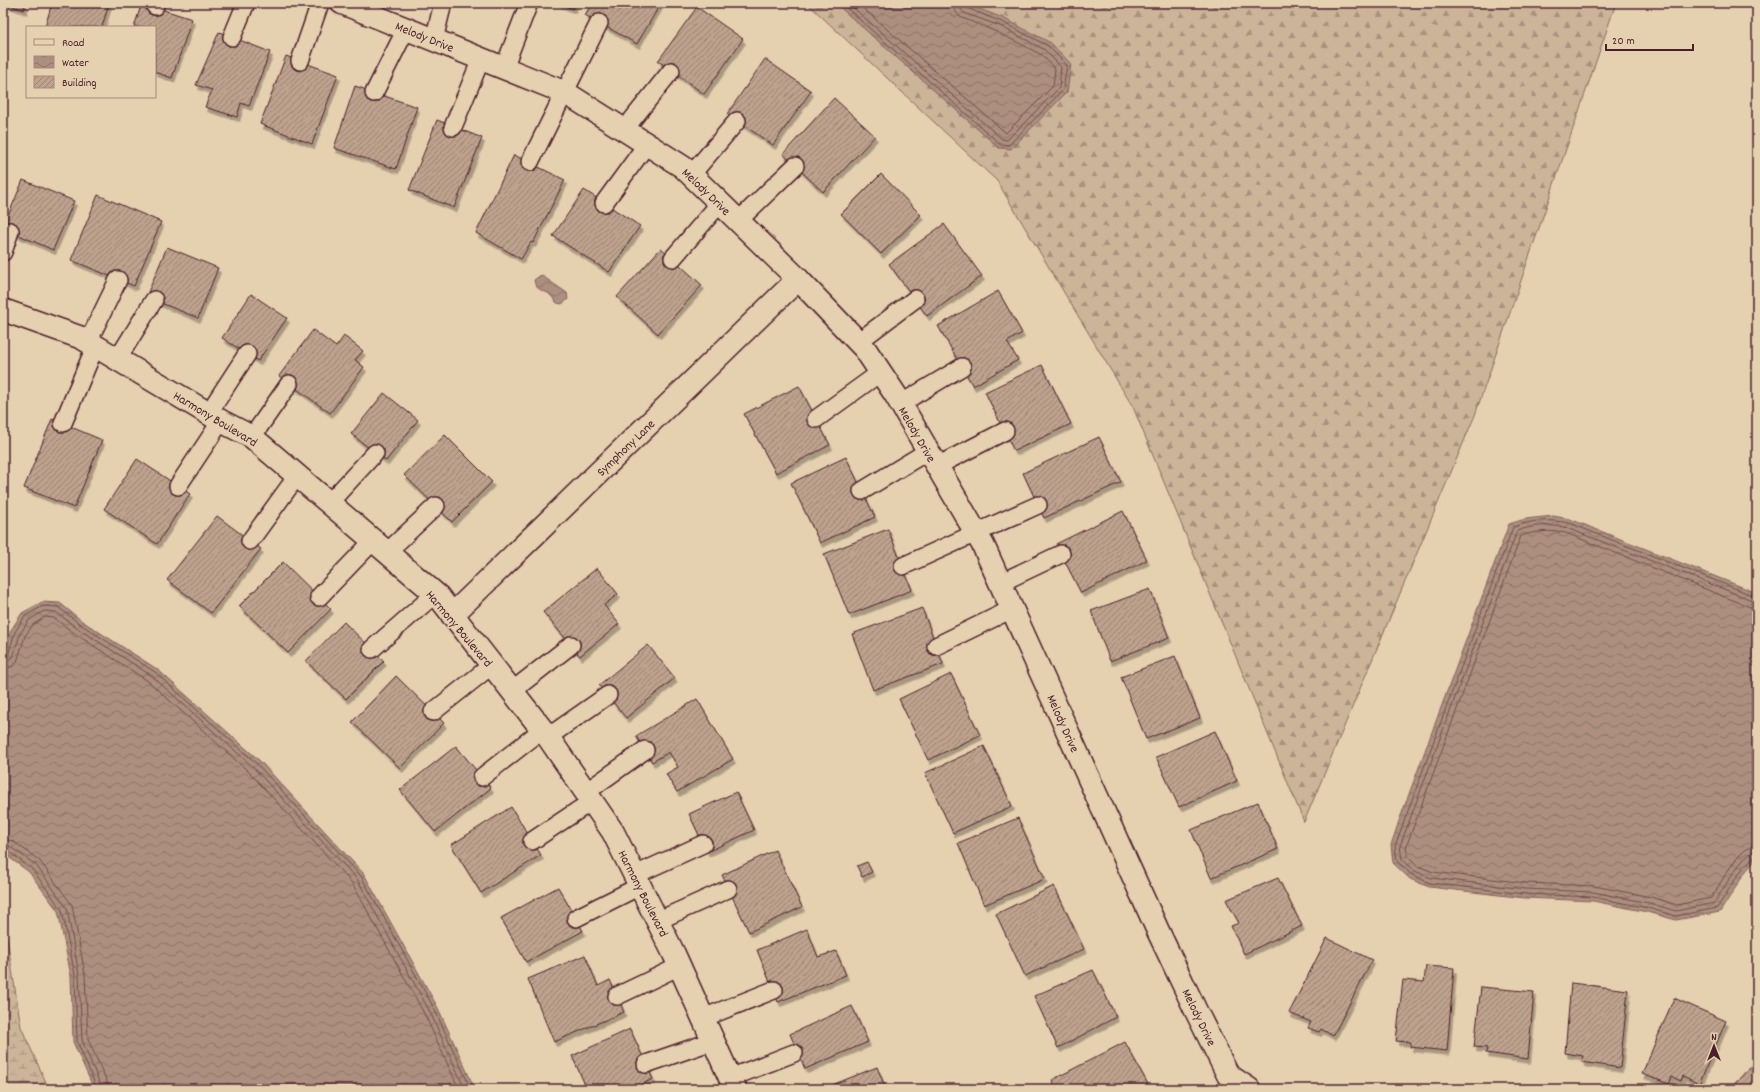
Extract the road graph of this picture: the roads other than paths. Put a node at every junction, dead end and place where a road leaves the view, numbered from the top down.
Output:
1 (246, 3) edge
2 (320, 3) edge
3 (443, 3) edge
4 (530, 3) edge
5 (350, 4) edge
6 (599, 22) dead end
7 (406, 29) junction
8 (232, 37) dead end
9 (434, 40) junction
10 (481, 59) junction
11 (300, 61) dead end
12 (504, 68) junction
13 (671, 70) dead end
14 (374, 93) dead end
15 (566, 93) junction
16 (737, 121) dead end
17 (453, 127) dead end
18 (624, 130) junction
19 (647, 144) junction
20 (530, 162) dead end
21 (795, 166) dead end
22 (691, 175) junction
23 (604, 202) dead end
24 (720, 203) junction
25 (738, 221) junction
26 (10, 231) dead end
27 (3, 252) edge
28 (673, 258) dead end
29 (798, 279) junction
30 (118, 280) dead end
31 (915, 299) dead end
32 (154, 300) dead end
33 (3, 310) edge
34 (858, 342) junction
35 (91, 344) junction
36 (247, 354) dead end
37 (117, 360) junction
38 (962, 367) dead end
39 (881, 372) junction
40 (289, 384) dead end
41 (900, 404) junction
42 (215, 418) junction
43 (816, 419) dead end
44 (63, 423) dead end
45 (1004, 431) dead end
46 (252, 437) junction
47 (375, 453) dead end
48 (933, 459) junction
49 (297, 476) junction
50 (178, 486) dead end
51 (862, 491) dead end
52 (329, 503) junction
53 (436, 506) dead end
54 (1038, 506) dead end
55 (976, 533) junction
56 (250, 540) dead end
57 (379, 547) junction
58 (1061, 554) dead end
59 (903, 566) dead end
60 (1000, 583) junction
61 (435, 594) junction
62 (320, 597) dead end
63 (1012, 609) junction
64 (452, 615) junction
65 (571, 645) dead end
66 (936, 646) dead end
67 (372, 650) dead end
68 (492, 665) junction
69 (512, 691) junction
70 (608, 695) dead end
71 (433, 712) dead end
72 (545, 734) junction
73 (645, 750) dead end
74 (482, 777) dead end
75 (589, 797) junction
76 (532, 841) dead end
77 (703, 844) dead end
78 (637, 881) junction
79 (728, 889) dead end
80 (576, 918) dead end
81 (658, 921) junction
82 (680, 966) junction
83 (774, 990) dead end
84 (617, 996) dead end
85 (703, 1018) junction
86 (713, 1041) junction
87 (794, 1053) dead end
88 (646, 1064) dead end
89 (732, 1083) edge
90 (1249, 1089) edge

1 - 8 lane
2 - 11 lane
3 - 9 lane
4 - 12 lane
5 - 7 street, Melody Drive
6 - 15 lane
7 - 9 street, Melody Drive
7 - 14 lane
9 - 10 street, Melody Drive
10 - 12 street, Melody Drive
10 - 17 lane
12 - 15 street, Melody Drive
13 - 18 lane
15 - 18 street, Melody Drive
15 - 20 lane
16 - 22 lane
18 - 19 street, Melody Drive
19 - 22 street, Melody Drive
19 - 23 lane
21 - 25 lane
22 - 24 street, Melody Drive
24 - 25 street, Melody Drive
24 - 28 lane
25 - 29 street, Melody Drive
26 - 27 lane
29 - 34 street, Melody Drive
29 - 64 street, Symphony Lane
30 - 35 lane
31 - 34 lane
32 - 37 lane
33 - 35 street, Harmony Boulevard
34 - 39 street, Melody Drive
35 - 37 street, Harmony Boulevard
35 - 44 lane
36 - 42 lane
37 - 42 street, Harmony Boulevard
38 - 41 lane
39 - 41 street, Melody Drive
39 - 43 lane
40 - 46 lane
41 - 48 street, Melody Drive
42 - 46 street, Harmony Boulevard
42 - 50 lane
45 - 48 lane
46 - 49 street, Harmony Boulevard
47 - 52 lane
48 - 51 lane
48 - 55 street, Melody Drive
49 - 52 street, Harmony Boulevard
49 - 56 lane
52 - 57 street, Harmony Boulevard
53 - 57 lane
54 - 55 lane
55 - 59 lane
55 - 60 street, Melody Drive
57 - 61 street, Harmony Boulevard
57 - 62 lane
58 - 60 lane
60 - 63 street, Melody Drive
61 - 64 street, Harmony Boulevard
61 - 67 lane
63 - 66 lane
63 - 90 street, Melody Drive
64 - 68 street, Harmony Boulevard
65 - 69 lane
68 - 69 street, Harmony Boulevard
68 - 71 lane
69 - 72 street, Harmony Boulevard
70 - 72 lane
72 - 74 lane
72 - 75 street, Harmony Boulevard
73 - 75 lane
75 - 76 lane
75 - 78 street, Harmony Boulevard
77 - 78 lane
78 - 80 lane
78 - 81 street, Harmony Boulevard
79 - 81 lane
81 - 82 street, Harmony Boulevard
82 - 84 lane
82 - 85 street, Harmony Boulevard
83 - 85 lane
85 - 86 street, Harmony Boulevard
86 - 88 lane
86 - 89 street, Harmony Boulevard
87 - 89 lane

